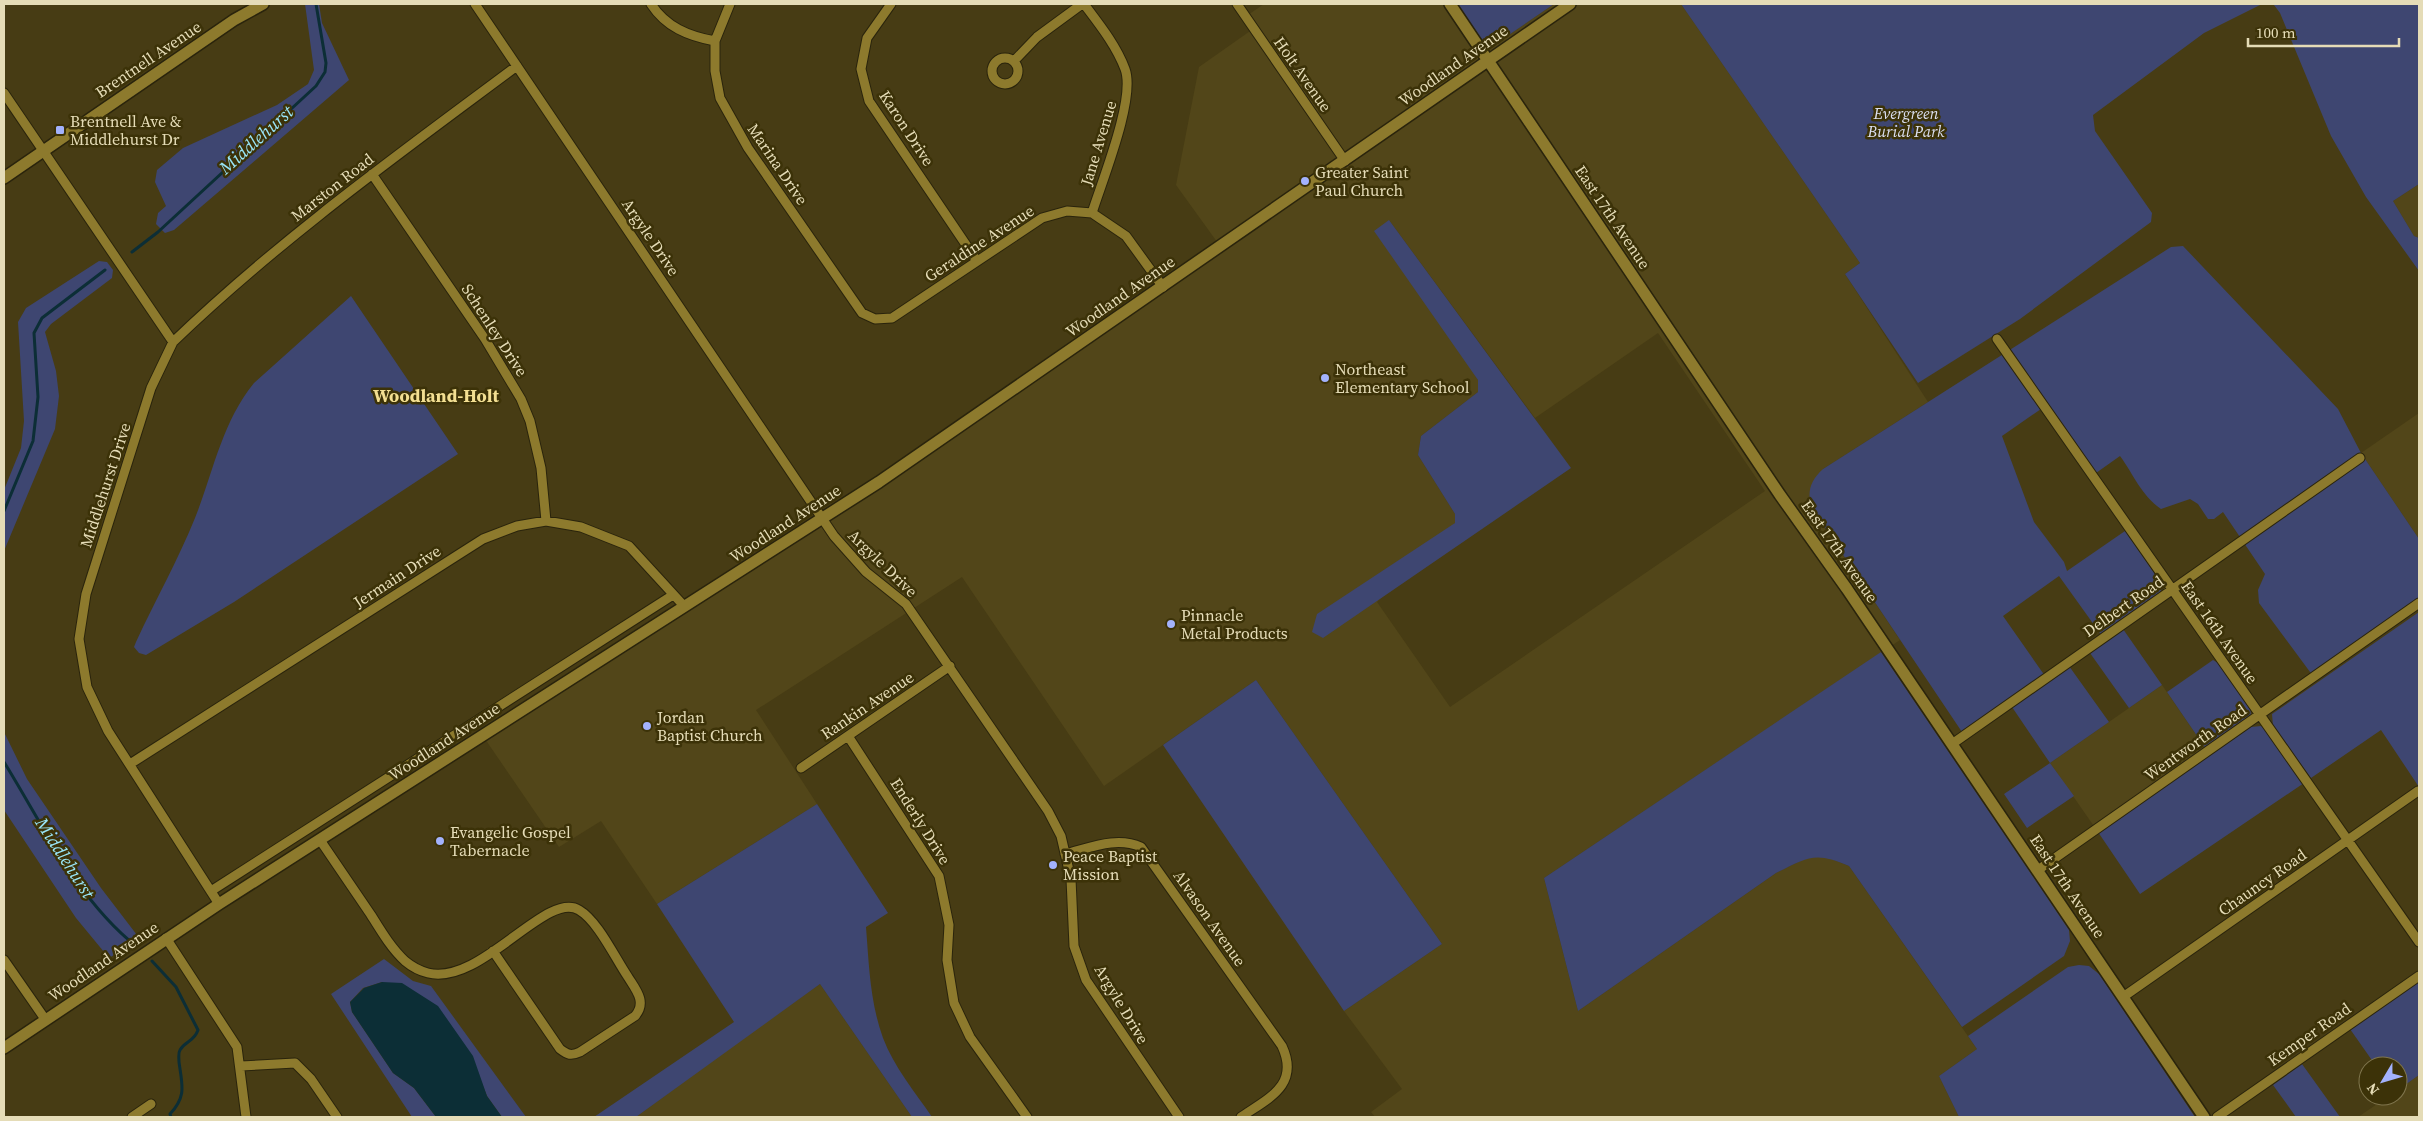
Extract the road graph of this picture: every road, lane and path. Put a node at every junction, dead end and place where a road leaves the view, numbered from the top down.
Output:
1 (263, 4) edge
2 (475, 4) edge
3 (651, 4) edge
4 (730, 4) edge
5 (891, 4) edge
6 (1083, 4) edge
7 (1236, 4) edge
8 (1450, 4) edge
9 (1570, 4) edge
10 (715, 41) junction
11 (1488, 60) junction
12 (1014, 61) dead end
13 (517, 66) junction
14 (4, 93) edge
15 (43, 151) junction
16 (1345, 161) junction
17 (372, 174) junction
18 (4, 178) edge
19 (1092, 213) junction
20 (977, 261) junction
21 (1163, 287) junction
22 (875, 319) joint
23 (1997, 339) dead end
24 (172, 342) junction
25 (2360, 458) dead end
26 (822, 518) junction
27 (546, 521) junction
28 (2172, 590) junction
29 (673, 594) junction
30 (2419, 603) edge
31 (684, 606) junction
32 (950, 666) junction
33 (2260, 715) junction
34 (848, 736) junction
35 (1952, 744) junction
36 (130, 764) junction
37 (801, 768) dead end
38 (2418, 791) dead end
39 (320, 840) junction
40 (2348, 840) junction
41 (1065, 854) junction
42 (2038, 870) junction
43 (211, 891) junction
44 (219, 904) junction
45 (166, 938) junction
46 (2419, 942) edge
47 (493, 952) junction
48 (4, 960) edge
49 (2419, 976) edge
50 (2123, 997) junction
51 (45, 1019) junction
52 (4, 1048) edge
53 (241, 1066) junction
54 (151, 1104) dead end
55 (132, 1117) edge
56 (246, 1117) edge
57 (337, 1117) edge
58 (1027, 1117) edge
59 (1179, 1117) edge
60 (1242, 1117) edge
61 (2204, 1117) edge
62 (2217, 1117) edge

1 - 15 street, Brentnell Avenue
2 - 13 street, Argyle Drive
3 - 10 street
4 - 10 street, Marina Drive
5 - 20 street, Karon Drive
6 - 12 street
6 - 19 street, Jane Avenue
7 - 16 street, Holt Avenue
8 - 11 street, East 17th Avenue
9 - 11 street, Woodland Avenue
10 - 22 street, Marina Drive
11 - 16 street, Woodland Avenue
11 - 35 street, East 17th Avenue
13 - 17 street, Marston Road
13 - 26 street, Argyle Drive
14 - 15 street
15 - 18 street, Brentnell Avenue
15 - 24 street
16 - 21 street, Woodland Avenue
17 - 24 street, Marston Road
17 - 27 street, Schenley Drive
19 - 20 street, Geraldine Avenue
19 - 21 street, Geraldine Avenue
20 - 22 street, Geraldine Avenue
21 - 26 street, Woodland Avenue
23 - 28 street, East 16th Avenue
24 - 36 street, Middlehurst Drive
25 - 28 street, Delbert Road
26 - 31 street, Woodland Avenue
26 - 32 street, Argyle Drive
27 - 29 street, Jermain Drive
27 - 36 street, Jermain Drive
28 - 33 street, East 16th Avenue
28 - 35 street, Delbert Road
29 - 31 street, Jermain Drive
29 - 43 street
30 - 33 street, Wentworth Road
31 - 39 street, Woodland Avenue
32 - 34 street, Rankin Avenue
32 - 41 street, Argyle Drive
33 - 40 street, East 16th Avenue
33 - 42 street, Wentworth Road
34 - 37 street, Rankin Avenue
34 - 58 street, Enderly Drive
35 - 42 street, East 17th Avenue
36 - 43 street, Middlehurst Drive
38 - 40 street, Chauncy Road
39 - 44 street, Woodland Avenue
39 - 47 street
40 - 46 street, East 16th Avenue
40 - 50 street, Chauncy Road
41 - 59 street, Argyle Drive
41 - 60 street, Alvason Avenue
42 - 50 street, East 17th Avenue
43 - 44 street, Middlehurst Drive
44 - 45 street, Woodland Avenue
45 - 51 street, Woodland Avenue
45 - 53 street
47 - 47 street
48 - 51 street
49 - 62 street, Kemper Road
50 - 61 street, East 17th Avenue
51 - 52 street, Woodland Avenue
53 - 56 street
53 - 57 street
54 - 55 street

